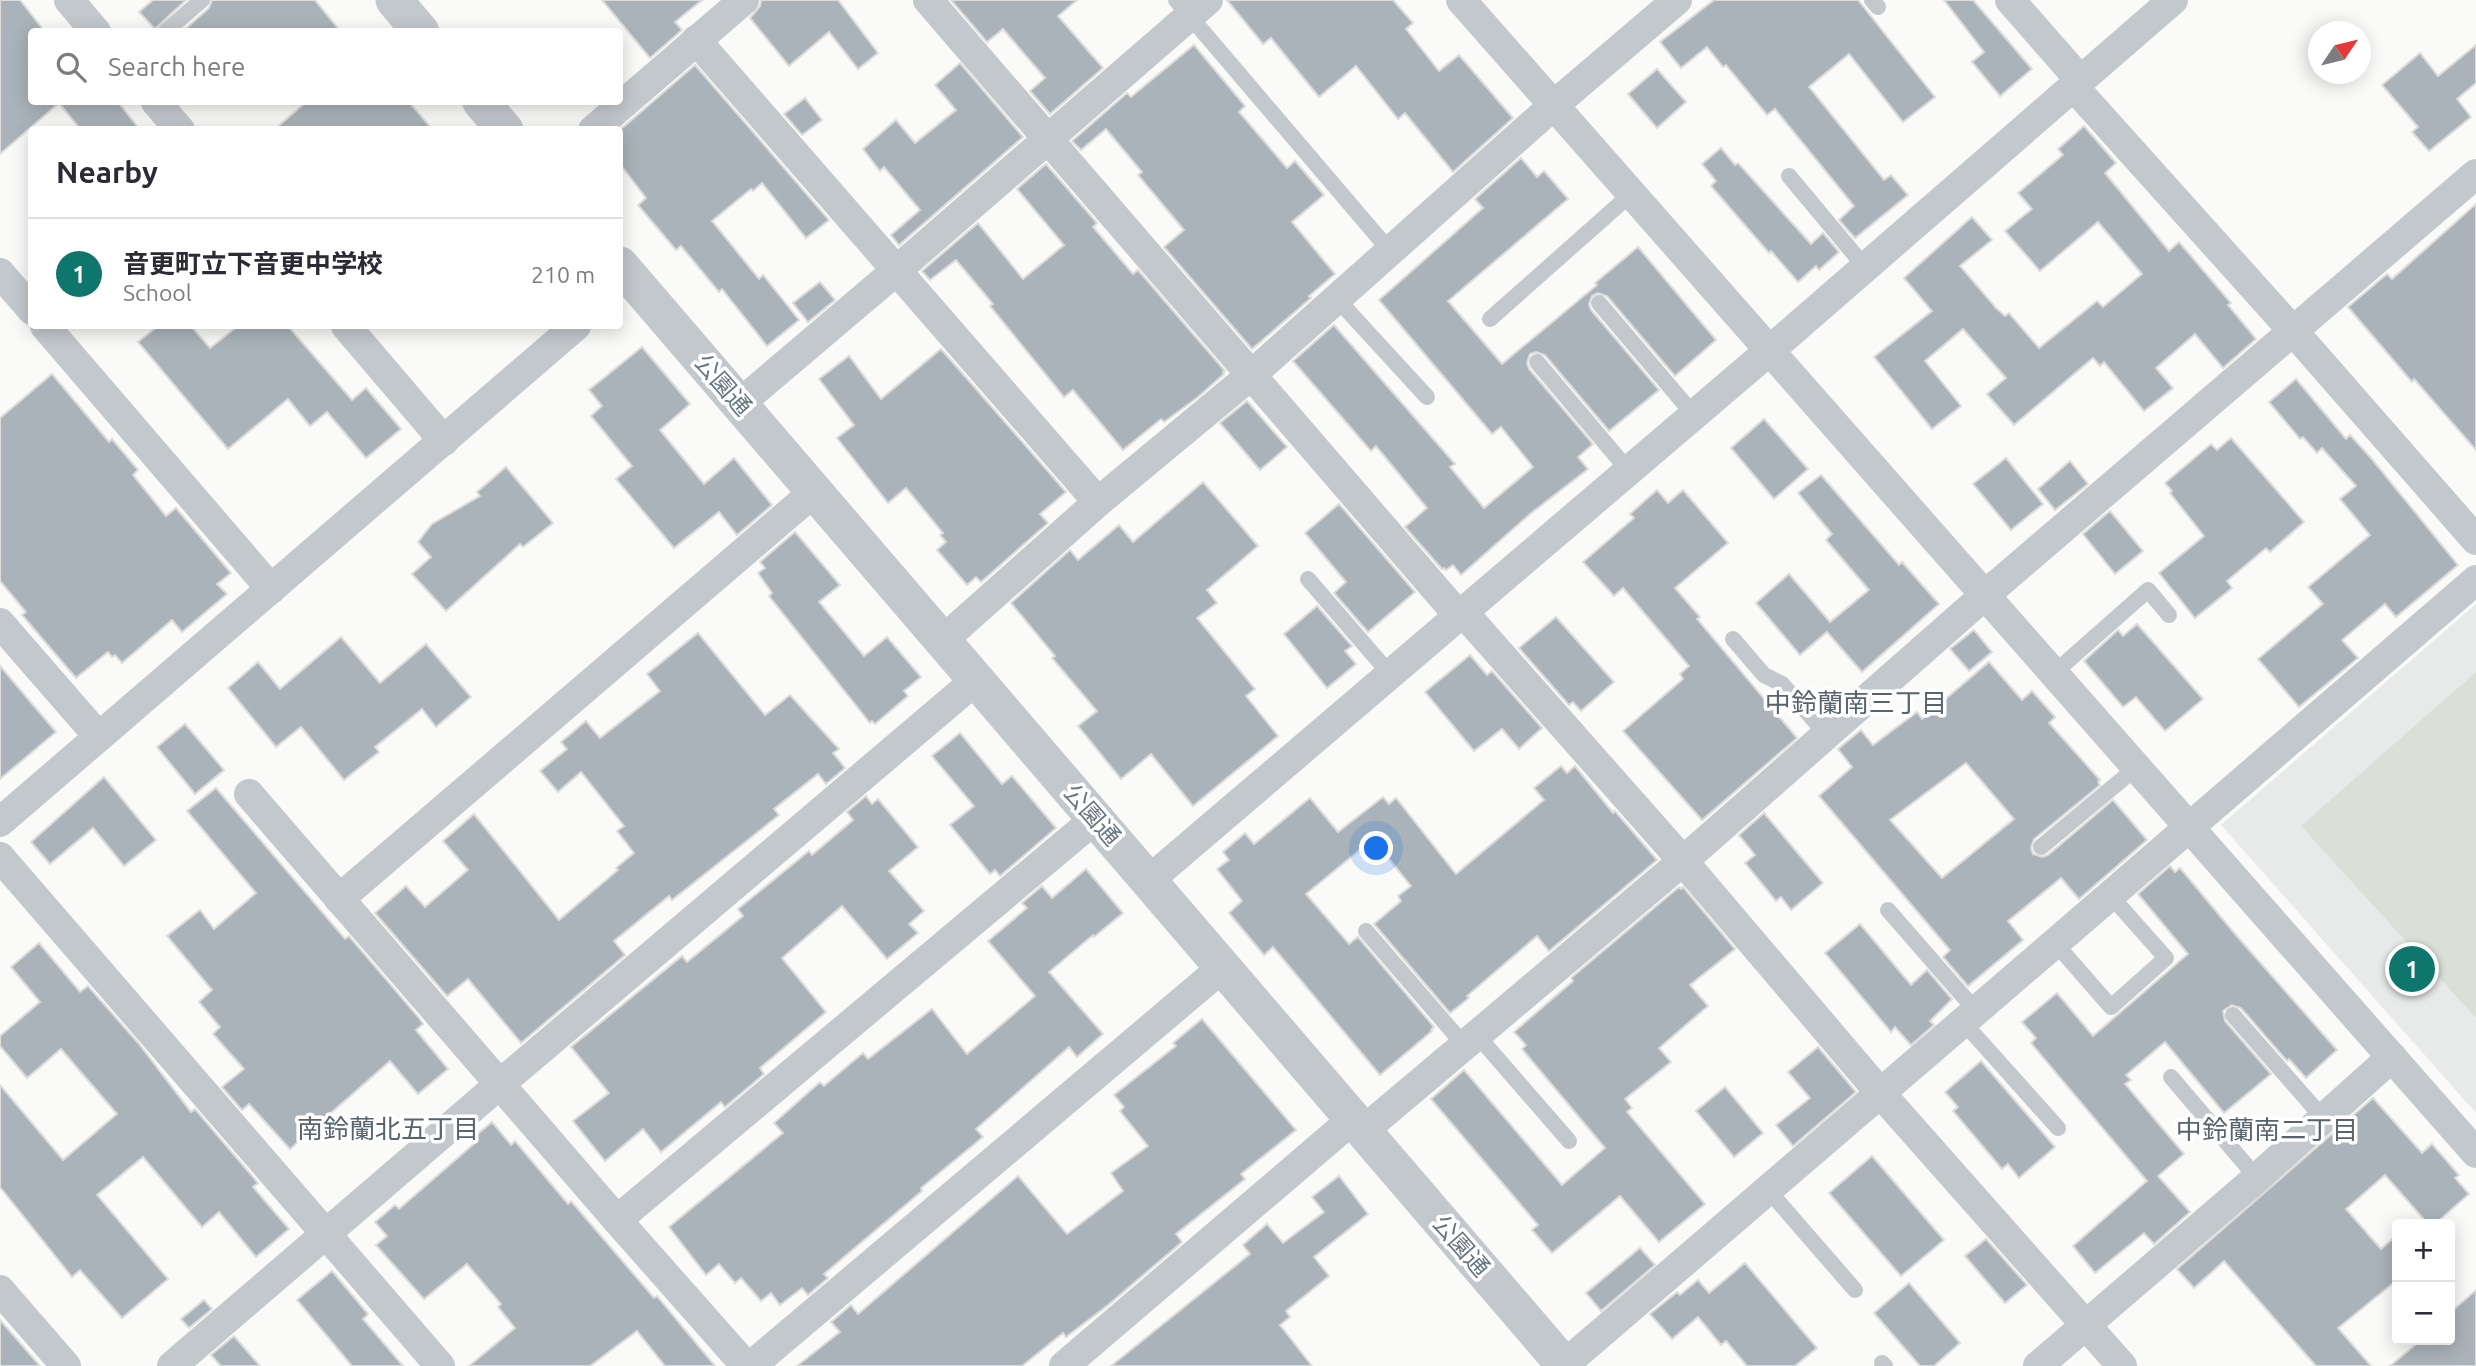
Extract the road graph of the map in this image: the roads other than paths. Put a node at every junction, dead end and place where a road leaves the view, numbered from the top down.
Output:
1 (69, 0) edge
2 (202, 0) edge
3 (394, 0) edge
4 (744, 0) edge
5 (928, 0) edge
6 (1461, 0) edge
7 (1678, 0) edge
8 (2010, 0) edge
9 (2173, 0) edge
10 (1191, 5) edge
11 (93, 28) edge
12 (170, 28) edge
13 (418, 28) edge
14 (696, 40) junction
15 (2077, 83) junction
16 (623, 104) edge
17 (159, 105) edge
18 (484, 105) edge
19 (622, 105) edge
20 (1554, 105) junction
21 (177, 126) edge
22 (502, 126) edge
23 (598, 126) edge
24 (1049, 139) junction
25 (2476, 174) edge
26 (1789, 176) dead end
27 (1631, 194) junction
28 (1390, 251) junction
29 (1866, 267) junction
30 (897, 270) junction
31 (0, 273) edge
32 (623, 277) edge
33 (1337, 299) junction
34 (1599, 303) dead end
35 (28, 305) edge
36 (1490, 319) dead end
37 (48, 329) edge
38 (349, 329) edge
39 (573, 329) edge
40 (2294, 332) junction
41 (1769, 351) junction
42 (1537, 362) dead end
43 (1250, 376) junction
44 (1427, 397) dead end
45 (739, 404) junction
46 (1694, 415) junction
47 (444, 441) junction
48 (1628, 470) junction
49 (814, 492) junction
50 (1098, 502) junction
51 (2476, 540) edge
52 (1308, 579) dead end
53 (2476, 580) edge
54 (271, 589) junction
55 (1985, 596) junction
56 (1461, 614) junction
57 (2169, 615) dead end
58 (0, 623) edge
59 (1733, 639) dead end
60 (942, 641) junction
61 (2054, 673) junction
62 (1390, 674) junction
63 (976, 680) junction
64 (1827, 735) junction
65 (99, 737) junction
66 (2137, 767) junction
67 (249, 794) dead end
68 (1095, 819) junction
69 (0, 822) edge
70 (2189, 827) junction
71 (2041, 847) dead end
72 (0, 858) edge
73 (1683, 861) junction
74 (1148, 881) junction
75 (2110, 895) junction
76 (339, 899) junction
77 (1888, 910) dead end
78 (1366, 931) dead end
79 (2056, 943) junction
80 (1223, 967) junction
81 (2233, 1015) dead end
82 (1971, 1018) junction
83 (1471, 1040) junction
84 (2392, 1057) junction
85 (2171, 1077) dead end
86 (500, 1084) junction
87 (1882, 1095) junction
88 (2324, 1119) junction
89 (1358, 1125) junction
90 (2058, 1128) dead end
91 (1569, 1141) dead end
92 (2476, 1153) edge
93 (2257, 1178) junction
94 (1769, 1191) junction
95 (617, 1220) junction
96 (324, 1235) junction
97 (0, 1290) edge
98 (1855, 1290) dead end
99 (2087, 1326) junction
100 (66, 1366) edge
101 (172, 1366) edge
102 (440, 1366) edge
103 (749, 1366) edge
104 (1064, 1366) edge
105 (1564, 1366) edge
106 (2038, 1366) edge
107 (2122, 1366) edge

1 - 11 street
2 - 12 lane
3 - 13 street
4 - 14 street
5 - 24 street
6 - 20 street
7 - 20 street
8 - 15 street
9 - 15 street
10 - 24 street
10 - 28 lane
14 - 16 street
14 - 30 street
15 - 29 street
15 - 40 street
17 - 21 street
18 - 22 street
19 - 23 street
20 - 27 street
20 - 28 street
24 - 30 street
24 - 43 street
25 - 40 street
26 - 29 lane
27 - 36 lane
27 - 41 street
28 - 33 street
29 - 41 street
30 - 45 street
30 - 50 street
31 - 35 street
32 - 45 street, 公園通
33 - 43 street
33 - 44 lane
34 - 46 lane
37 - 54 street
38 - 47 street
39 - 47 street
40 - 51 street
40 - 55 street
41 - 46 street
41 - 55 street
42 - 48 lane
43 - 50 street
43 - 56 street
45 - 49 street, 公園通
46 - 48 street
47 - 54 street
48 - 56 street
49 - 60 street, 公園通
49 - 76 street
50 - 60 street
52 - 62 lane
53 - 70 street
54 - 65 street
55 - 61 street
55 - 64 street
56 - 62 street
56 - 73 street
57 - 61 lane
58 - 65 street
59 - 64 lane
60 - 63 street, 公園通
61 - 66 street
62 - 74 street
63 - 68 street, 公園通
63 - 86 street
64 - 73 street
65 - 69 street
66 - 70 street
66 - 71 lane
67 - 76 street
68 - 74 street, 公園通
68 - 95 street
70 - 75 street
70 - 84 street
72 - 96 street
73 - 83 street
73 - 87 street
74 - 80 street, 公園通
75 - 79 street
75 - 79 lane
76 - 86 street
77 - 82 lane
78 - 83 lane
79 - 82 street
80 - 89 street, 公園通
80 - 103 street
81 - 88 lane
82 - 87 street
82 - 90 lane
83 - 89 street
83 - 91 lane
84 - 88 street
84 - 92 street
85 - 93 lane
86 - 95 street
86 - 96 street
87 - 94 street
87 - 99 street
88 - 93 street
89 - 104 street
89 - 105 street, 公園通
93 - 99 street
94 - 98 lane
94 - 105 street
95 - 103 street
96 - 101 street
96 - 102 street
97 - 100 street
99 - 106 street
99 - 107 street

